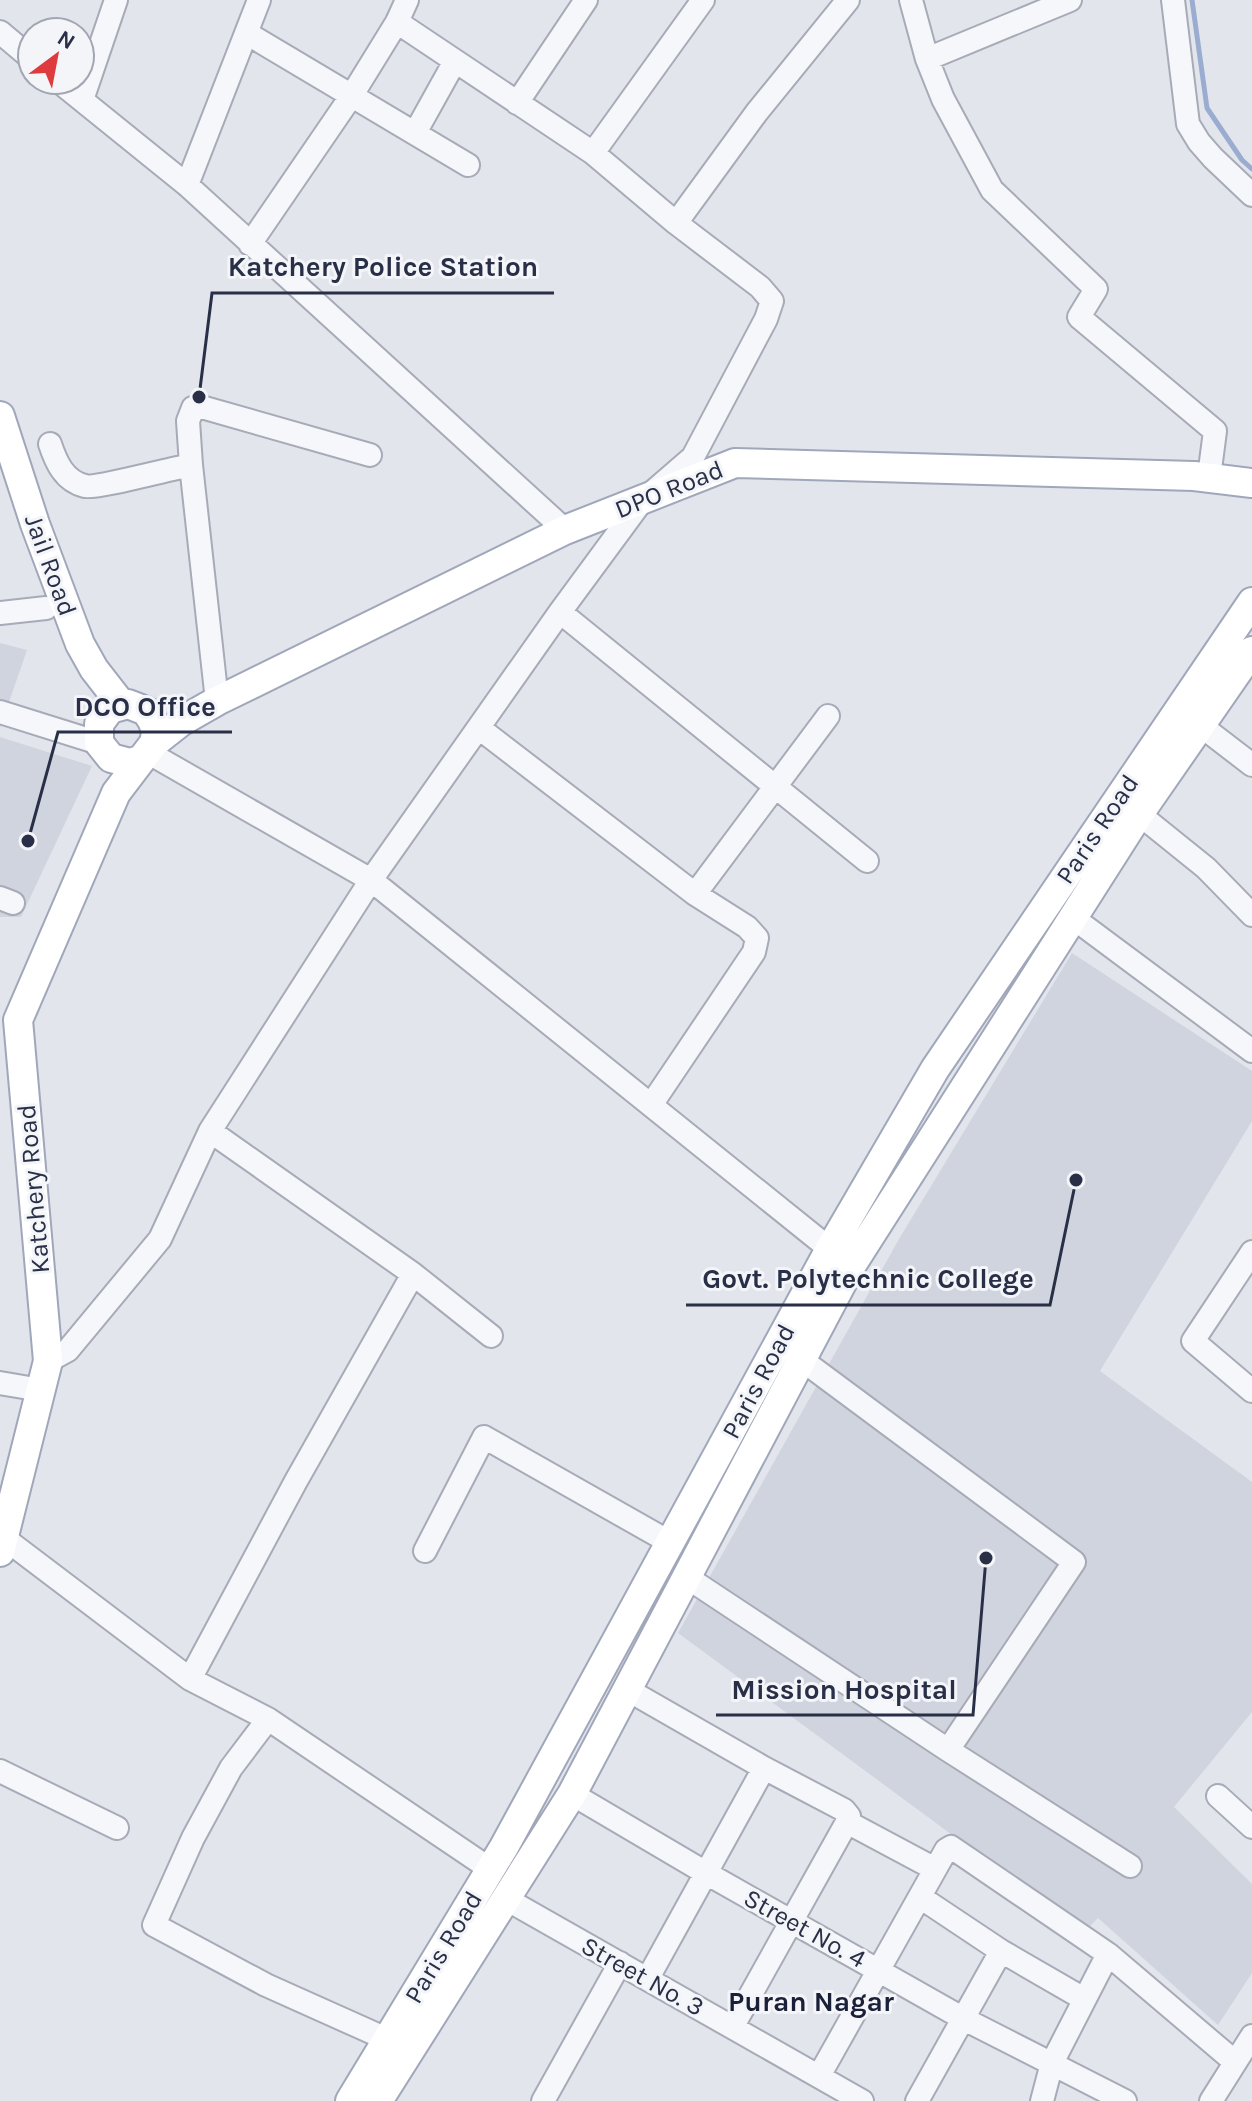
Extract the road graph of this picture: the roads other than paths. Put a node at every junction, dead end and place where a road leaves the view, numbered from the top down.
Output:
1 (116, 0) edge
2 (259, 0) edge
3 (407, 0) edge
4 (586, 0) edge
5 (703, 0) edge
6 (848, 0) edge
7 (911, 0) edge
8 (1070, 0) edge
9 (1173, 0) edge
10 (397, 22) junction
11 (0, 32) edge
12 (248, 34) junction
13 (16, 46) edge
14 (927, 59) junction
15 (455, 61) junction
16 (352, 95) junction
17 (77, 96) edge
18 (82, 100) junction
19 (517, 103) junction
20 (415, 133) junction
21 (593, 153) junction
22 (468, 165) dead end
23 (187, 185) junction
24 (1252, 195) edge
25 (676, 223) junction
26 (250, 244) junction
27 (0, 416) edge
28 (50, 444) dead end
29 (370, 455) dead end
30 (191, 465) junction
31 (0, 467) edge
32 (1209, 477) junction
33 (1252, 483) edge
34 (641, 502) junction
35 (565, 530) junction
36 (1252, 602) edge
37 (46, 608) junction
38 (560, 612) junction
39 (0, 613) edge
40 (1252, 651) edge
41 (217, 701) junction
42 (0, 712) edge
43 (828, 716) dead end
44 (1200, 725) junction
45 (479, 728) junction
46 (130, 737) junction
47 (1252, 765) edge
48 (777, 787) junction
49 (1139, 814) junction
50 (867, 861) dead end
51 (371, 880) junction
52 (695, 894) junction
53 (1252, 915) edge
54 (1072, 917) junction
55 (9, 1019) edge
56 (1252, 1051) edge
57 (935, 1069) junction
58 (962, 1089) junction
59 (651, 1105) junction
60 (210, 1131) junction
61 (1252, 1252) edge
62 (841, 1258) junction
63 (413, 1274) junction
64 (491, 1336) dead end
65 (802, 1360) junction
66 (48, 1361) junction
67 (0, 1383) edge
68 (41, 1390) junction
69 (1252, 1391) edge
70 (671, 1543) junction
71 (2, 1545) edge
72 (425, 1551) dead end
73 (685, 1576) junction
74 (190, 1679) junction
75 (628, 1690) junction
76 (268, 1719) junction
77 (948, 1750) junction
78 (764, 1768) junction
79 (0, 1771) edge
80 (572, 1794) junction
81 (1218, 1796) dead end
82 (847, 1822) junction
83 (1252, 1827) edge
84 (117, 1828) dead end
85 (1130, 1866) dead end
86 (490, 1869) junction
87 (935, 1869) junction
88 (706, 1873) junction
89 (920, 1897) junction
90 (508, 1900) junction
91 (791, 1920) junction
92 (1001, 1951) junction
93 (1108, 1954) junction
94 (620, 1963) junction
95 (878, 1970) junction
96 (648, 1978) junction
97 (1084, 1999) junction
98 (964, 2019) junction
99 (733, 2026) junction
100 (1252, 2036) edge
101 (400, 2044) junction
102 (1235, 2062) junction
103 (1052, 2063) junction
104 (819, 2076) junction
105 (350, 2101) edge
106 (378, 2101) edge
107 (543, 2101) edge
108 (862, 2101) edge
109 (917, 2101) edge
110 (1042, 2101) edge
111 (1125, 2101) edge
112 (1211, 2101) edge

1 - 18 street
2 - 12 street
3 - 10 street
4 - 19 street
5 - 21 street
6 - 25 street
7 - 14 street
8 - 14 street
9 - 24 street
10 - 15 street
10 - 16 street
11 - 13 street
12 - 16 street
12 - 23 street
14 - 32 street
15 - 19 street
15 - 20 street
16 - 20 street
16 - 26 street
17 - 18 street
18 - 23 street
19 - 21 street
20 - 22 street
21 - 25 street
23 - 26 street
25 - 34 street
26 - 35 street
27 - 46 main road, Jail Road
28 - 30 street
29 - 30 street
30 - 41 street
31 - 37 main road, Jail Road
32 - 33 main road, DPO Road
32 - 34 main road, DPO Road
34 - 35 main road, DPO Road
34 - 38 street
35 - 41 main road, DPO Road
36 - 57 main road, Paris Road
37 - 39 street
37 - 46 main road, Jail Road
38 - 45 street
38 - 48 street
40 - 44 main road, Paris Road
41 - 46 main road, DPO Road
42 - 46 street
43 - 48 street
44 - 47 street
44 - 49 main road, Paris Road
45 - 51 street
45 - 52 street
46 - 51 street
46 - 55 main road, Katchery Road
48 - 50 street
48 - 52 street
49 - 53 street
49 - 54 main road, Paris Road
51 - 59 street
51 - 60 street
52 - 59 street
54 - 56 street
54 - 58 main road, Paris Road
55 - 66 main road, Katchery Road
57 - 58 main road
57 - 62 main road, Paris Road
58 - 62 main road, Paris Road
59 - 62 street
60 - 63 street
60 - 66 street
61 - 69 street
62 - 65 main road, Paris Road
62 - 70 main road, Paris Road
63 - 64 street
63 - 74 street
65 - 73 main road, Paris Road
65 - 77 street
66 - 68 main road, Katchery Road
67 - 68 street
68 - 71 main road, Katchery Road
70 - 72 street
70 - 86 main road, Paris Road
71 - 74 street
73 - 75 main road, Paris Road
73 - 77 street
74 - 76 street
75 - 78 street
75 - 80 main road, Paris Road
76 - 86 street
76 - 101 street
77 - 85 street
78 - 82 street
78 - 88 street
79 - 84 street
80 - 88 street, Street No. 4
80 - 90 main road, Paris Road
81 - 83 street
82 - 87 street
82 - 91 street
86 - 101 main road, Paris Road
87 - 89 street
87 - 93 street
88 - 91 street, Street No. 4
88 - 96 street
89 - 92 street
89 - 95 street
90 - 94 street, Street No. 3
90 - 101 main road, Paris Road
91 - 95 street, Street No. 4
91 - 99 street
92 - 97 street
92 - 98 street
93 - 97 street
93 - 102 street
94 - 96 street, Street No. 3
94 - 107 street
95 - 98 street, Street No. 4
95 - 104 street
96 - 99 street, Street No. 3
97 - 103 street
98 - 103 street, Street No. 4
98 - 109 street
99 - 104 street, Street No. 3
100 - 102 street
101 - 105 main road, Paris Road
101 - 106 main road, Paris Road
102 - 112 street
103 - 110 street
103 - 111 street, Street No. 4
104 - 108 street, Street No. 3

